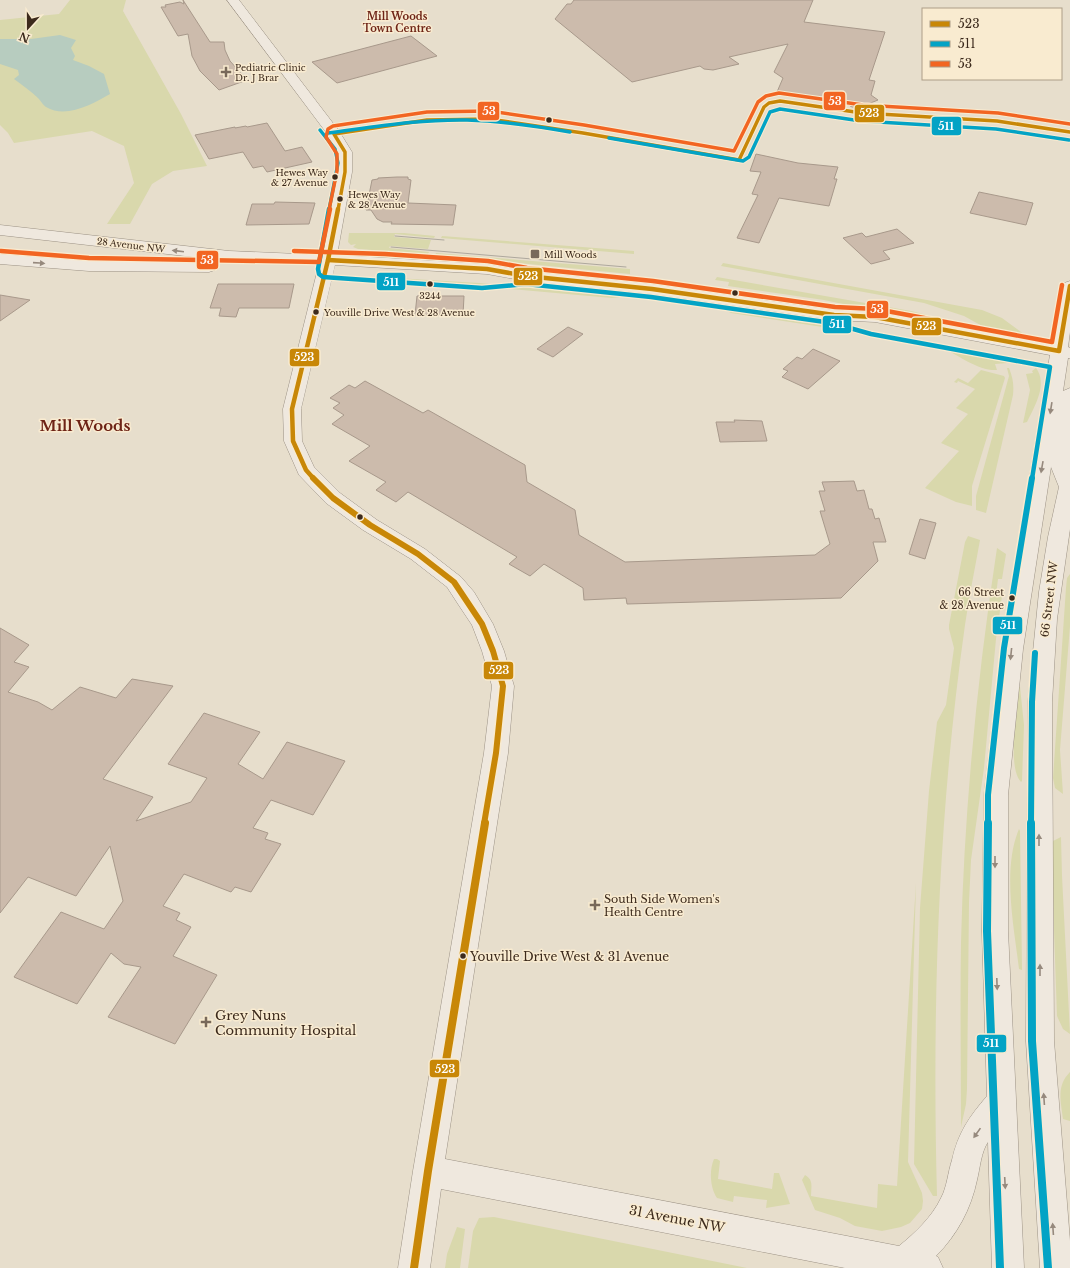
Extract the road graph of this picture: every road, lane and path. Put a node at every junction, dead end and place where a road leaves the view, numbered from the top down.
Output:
1 (232, 0) edge
2 (0, 230) edge
3 (83, 239) junction
4 (0, 240) edge
5 (0, 260) edge
6 (327, 265) junction
7 (1070, 286) edge
8 (1066, 358) edge
9 (1070, 394) edge
10 (1070, 485) edge
11 (1001, 1102) junction
12 (428, 1171) junction
13 (915, 1265) edge
14 (414, 1268) edge
15 (1008, 1268) edge
16 (1056, 1268) edge

1 - 6 street
2 - 3 street, 28 Avenue NW
3 - 4 street
6 -> 3 street, 28 Avenue NW
5 -> 6 street, 28 Avenue NW
6 - 8 street, 28 Avenue NW
6 - 12 street
7 - 8 street
8 -> 11 street
9 - 10 street
16 -> 10 street, 66 Street NW
11 -> 13 street
11 -> 15 street
12 - 13 street, 31 Avenue NW
12 - 14 street

